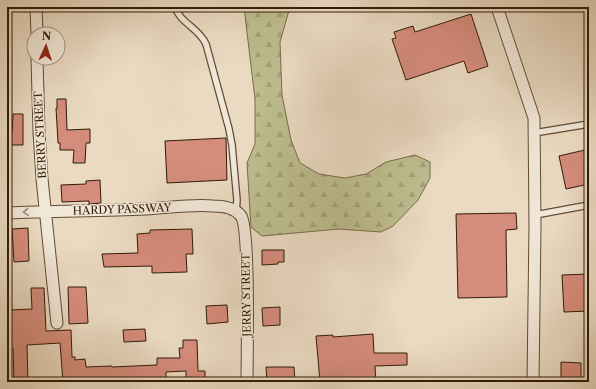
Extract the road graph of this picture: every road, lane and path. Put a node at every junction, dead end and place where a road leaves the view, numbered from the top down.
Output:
1 (36, 7) edge
2 (175, 7) edge
3 (497, 7) edge
4 (37, 26) edge
5 (37, 66) edge
6 (589, 124) edge
7 (534, 133) junction
8 (589, 205) edge
9 (46, 211) junction
10 (236, 212) junction
11 (7, 213) edge
12 (535, 215) junction
13 (57, 323) dead end
14 (247, 382) edge
15 (533, 382) edge

1 - 4 street
2 - 10 lane
3 - 7 street
5 - 9 street, BERRY STREET
6 - 7 lane
7 - 12 street
8 - 12 lane
9 - 10 street, HARDY PASSWAY
9 -> 11 street, HARDY PASSWAY
9 - 13 street, BERRY STREET
10 - 14 street, JERRY STREET
12 - 15 street

